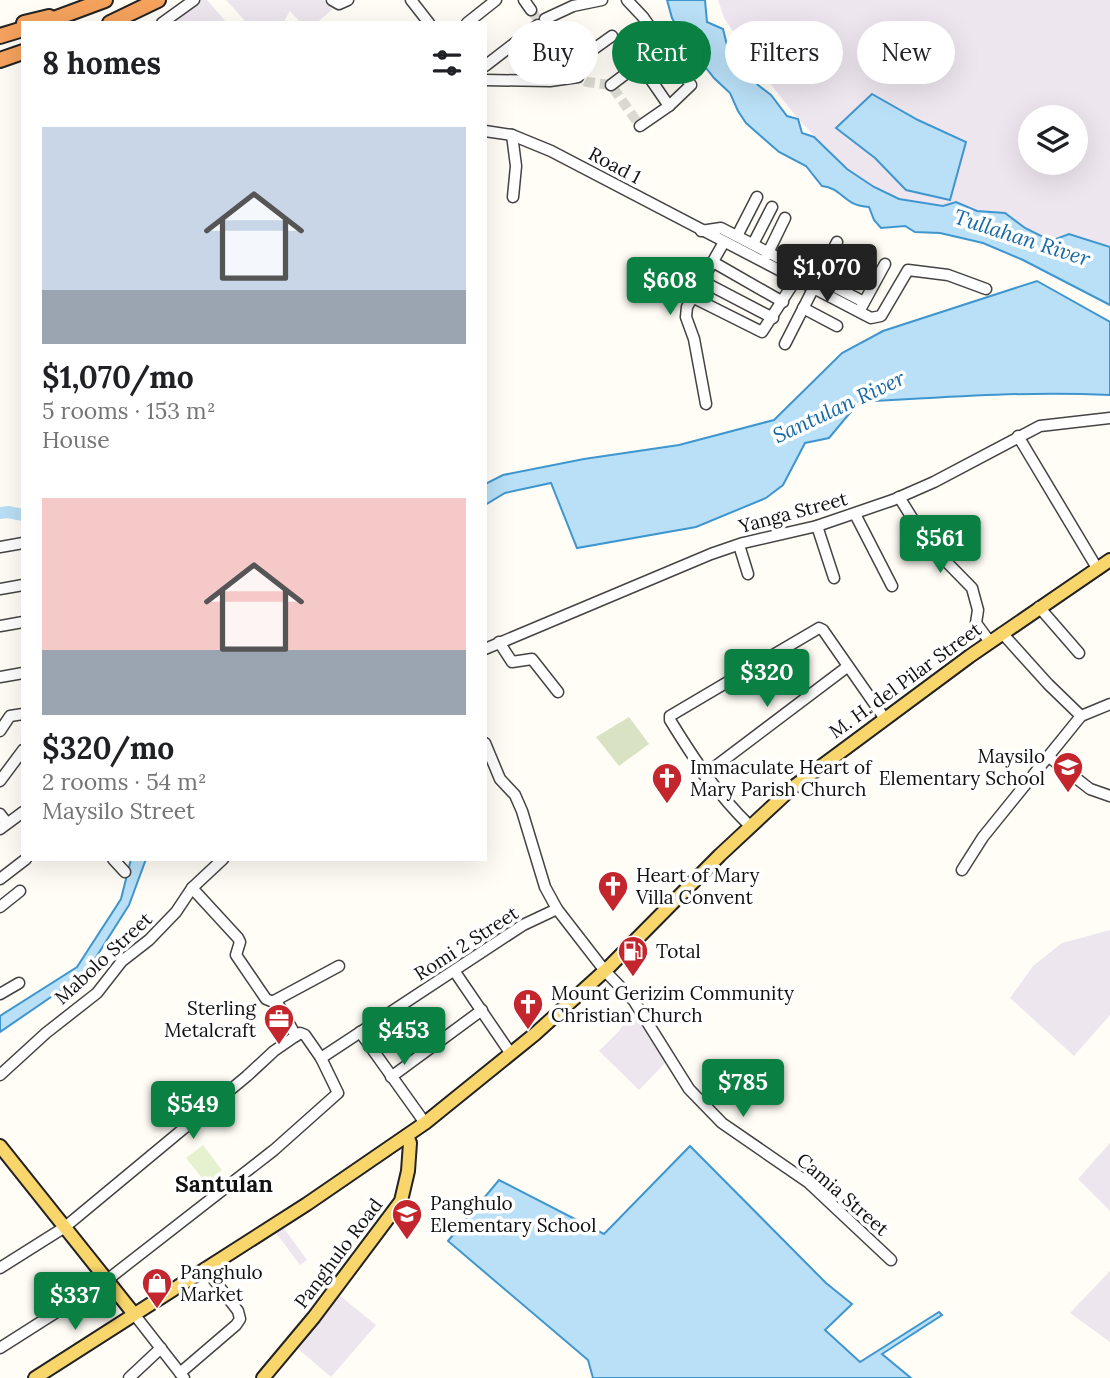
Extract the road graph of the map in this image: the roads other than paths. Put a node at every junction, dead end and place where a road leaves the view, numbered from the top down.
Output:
1 (105, 0) edge
2 (158, 0) edge
3 (194, 0) edge
4 (332, 0) edge
5 (348, 0) edge
6 (496, 0) edge
7 (524, 0) edge
8 (602, 0) edge
9 (627, 0) edge
10 (418, 2) edge
11 (88, 8) junction
12 (531, 9) tunnel mouth
13 (33, 21) edge
14 (49, 21) edge
15 (114, 21) edge
16 (165, 21) edge
17 (428, 21) edge
18 (470, 21) edge
19 (646, 21) edge
20 (21, 24) edge
21 (0, 29) edge
22 (21, 30) edge
23 (0, 36) edge
24 (612, 36) dead end
25 (21, 46) edge
26 (0, 51) edge
27 (21, 53) edge
28 (0, 60) edge
29 (487, 64) edge
30 (487, 80) edge
31 (653, 84) edge
32 (690, 84) edge
33 (668, 106) junction
34 (640, 126) dead end
35 (487, 131) edge
36 (512, 135) junction
37 (513, 197) dead end
38 (757, 197) dead end
39 (772, 206) dead end
40 (785, 218) dead end
41 (701, 231) junction
42 (737, 236) junction
43 (724, 242) junction
44 (837, 242) dead end
45 (753, 244) junction
46 (766, 257) junction
47 (713, 262) junction
48 (885, 264) dead end
49 (796, 279) junction
50 (702, 281) junction
51 (816, 283) junction
52 (986, 289) dead end
53 (692, 297) junction
54 (783, 302) junction
55 (862, 307) junction
56 (803, 308) junction
57 (773, 318) junction
58 (837, 326) dead end
59 (785, 344) dead end
60 (706, 404) dead end
61 (1110, 418) edge
62 (1018, 436) junction
63 (899, 497) junction
64 (855, 514) junction
65 (817, 526) junction
66 (21, 543) edge
67 (738, 545) junction
68 (0, 547) edge
69 (1110, 560) edge
70 (1097, 568) junction
71 (748, 574) dead end
72 (834, 578) dead end
73 (21, 585) edge
74 (892, 586) dead end
75 (0, 589) edge
76 (1039, 607) junction
77 (21, 622) edge
78 (0, 626) edge
79 (1002, 633) junction
80 (499, 642) junction
81 (990, 642) junction
82 (487, 648) edge
83 (1079, 653) dead end
84 (847, 667) junction
85 (21, 673) edge
86 (0, 677) edge
87 (558, 692) dead end
88 (1110, 704) edge
89 (21, 714) edge
90 (1081, 716) junction
91 (885, 719) junction
92 (0, 731) edge
93 (487, 748) edge
94 (21, 753) edge
95 (1049, 757) junction
96 (705, 775) junction
97 (0, 781) edge
98 (1110, 796) edge
99 (21, 813) edge
100 (0, 814) edge
101 (3, 826) edge
102 (750, 827) junction
103 (23, 861) edge
104 (115, 861) edge
105 (221, 861) edge
106 (962, 870) dead end
107 (125, 872) dead end
108 (0, 879) edge
109 (192, 888) junction
110 (20, 891) dead end
111 (0, 907) edge
112 (557, 909) junction
113 (339, 966) dead end
114 (605, 971) junction
115 (454, 972) junction
116 (19, 983) dead end
117 (0, 994) edge
118 (274, 1001) junction
119 (482, 1010) junction
120 (360, 1032) junction
121 (296, 1036) junction
122 (511, 1054) junction
123 (321, 1058) junction
124 (0, 1075) edge
125 (391, 1077) junction
126 (425, 1123) junction
127 (407, 1136) junction
128 (0, 1146) edge
129 (65, 1227) junction
130 (891, 1260) dead end
131 (0, 1268) edge
132 (205, 1268) junction
133 (107, 1280) junction
134 (134, 1314) junction
135 (0, 1348) edge
136 (161, 1348) junction
137 (182, 1375) edge
138 (35, 1378) edge
139 (130, 1378) edge
140 (263, 1378) edge

1 - 11 highway
2 - 15 highway
3 - 16 street
4 - 5 street
6 - 18 street
7 - 12 street
8 - 29 street
9 - 19 street
10 - 17 street
11 - 13 highway
11 - 14 highway
20 - 21 highway
22 - 23 highway
24 - 30 street
25 - 26 highway
27 - 28 highway
31 - 33 street
32 - 33 street
33 - 34 street
35 - 36 street, Road 1
36 - 37 street
36 - 41 street, Road 1
38 - 42 street
39 - 45 street
40 - 46 street
41 - 42 street
41 - 43 street, Road 1
42 - 45 street
43 - 46 street, Road 1
43 - 47 street
44 - 51 street
45 - 46 street
46 - 49 street
46 - 51 street
47 - 50 street
47 - 54 street
48 - 55 street
49 - 51 street
49 - 54 street
50 - 53 street
50 - 57 street
51 - 55 street
51 - 56 street
52 - 55 street
53 - 57 street
53 - 60 street
54 - 57 street
56 - 58 street
56 - 59 street
61 - 62 street, Yanga Street
62 - 63 street, Yanga Street
62 - 70 street
63 - 64 street, Yanga Street
63 - 81 street
64 - 65 street, Yanga Street
64 - 74 street
65 - 67 street, Yanga Street
65 - 72 street
66 - 68 street
67 - 71 street
67 - 80 street, Yanga Street
69 - 70 main road, M. H. del Pilar Street
70 - 76 main road, M. H. del Pilar Street
73 - 75 street
76 - 79 main road, M. H. del Pilar Street
76 - 83 street
77 - 78 street
79 - 81 main road, M. H. del Pilar Street
79 - 90 street
80 - 82 street, Yanga Street
80 - 87 street
81 - 91 main road, M. H. del Pilar Street
84 - 91 street
84 - 96 street
84 - 96 street
85 - 86 street
88 - 90 street
89 - 92 street
90 - 95 street
91 - 102 main road, M. H. del Pilar Street
93 - 112 street, Camia Street
94 - 97 street
95 - 98 street
95 - 106 street
96 - 102 street
99 - 101 street
100 - 101 street
102 - 114 main road, M. H. del Pilar Street
103 - 108 street
104 - 107 street
105 - 109 street, Mabolo Street
109 - 118 street
109 - 124 street, Mabolo Street
110 - 111 street
112 - 114 street, Camia Street
112 - 115 street, Romi 2 Street
113 - 118 street
114 - 122 main road, M. H. del Pilar Street
114 - 130 street, Camia Street
115 - 119 street
115 - 120 street, Romi 2 Street
116 - 117 street
118 - 121 street
119 - 122 street
119 - 125 street
120 - 123 street, Romi 2 Street
120 - 125 street
121 - 123 street
121 - 129 street
122 - 126 main road, M. H. del Pilar Street
123 - 133 street
125 - 126 street
126 - 127 main road, M. H. del Pilar Street
127 - 132 main road, M. H. del Pilar Street
127 - 140 main road, Panghulo Road
128 - 129 main road
129 - 131 street
129 - 133 main road
132 - 134 main road, M. H. del Pilar Street
132 - 137 street
133 - 134 main road
133 - 135 street
134 - 136 street
134 - 138 main road, M. H. del Pilar Street
136 - 137 street
136 - 139 street

